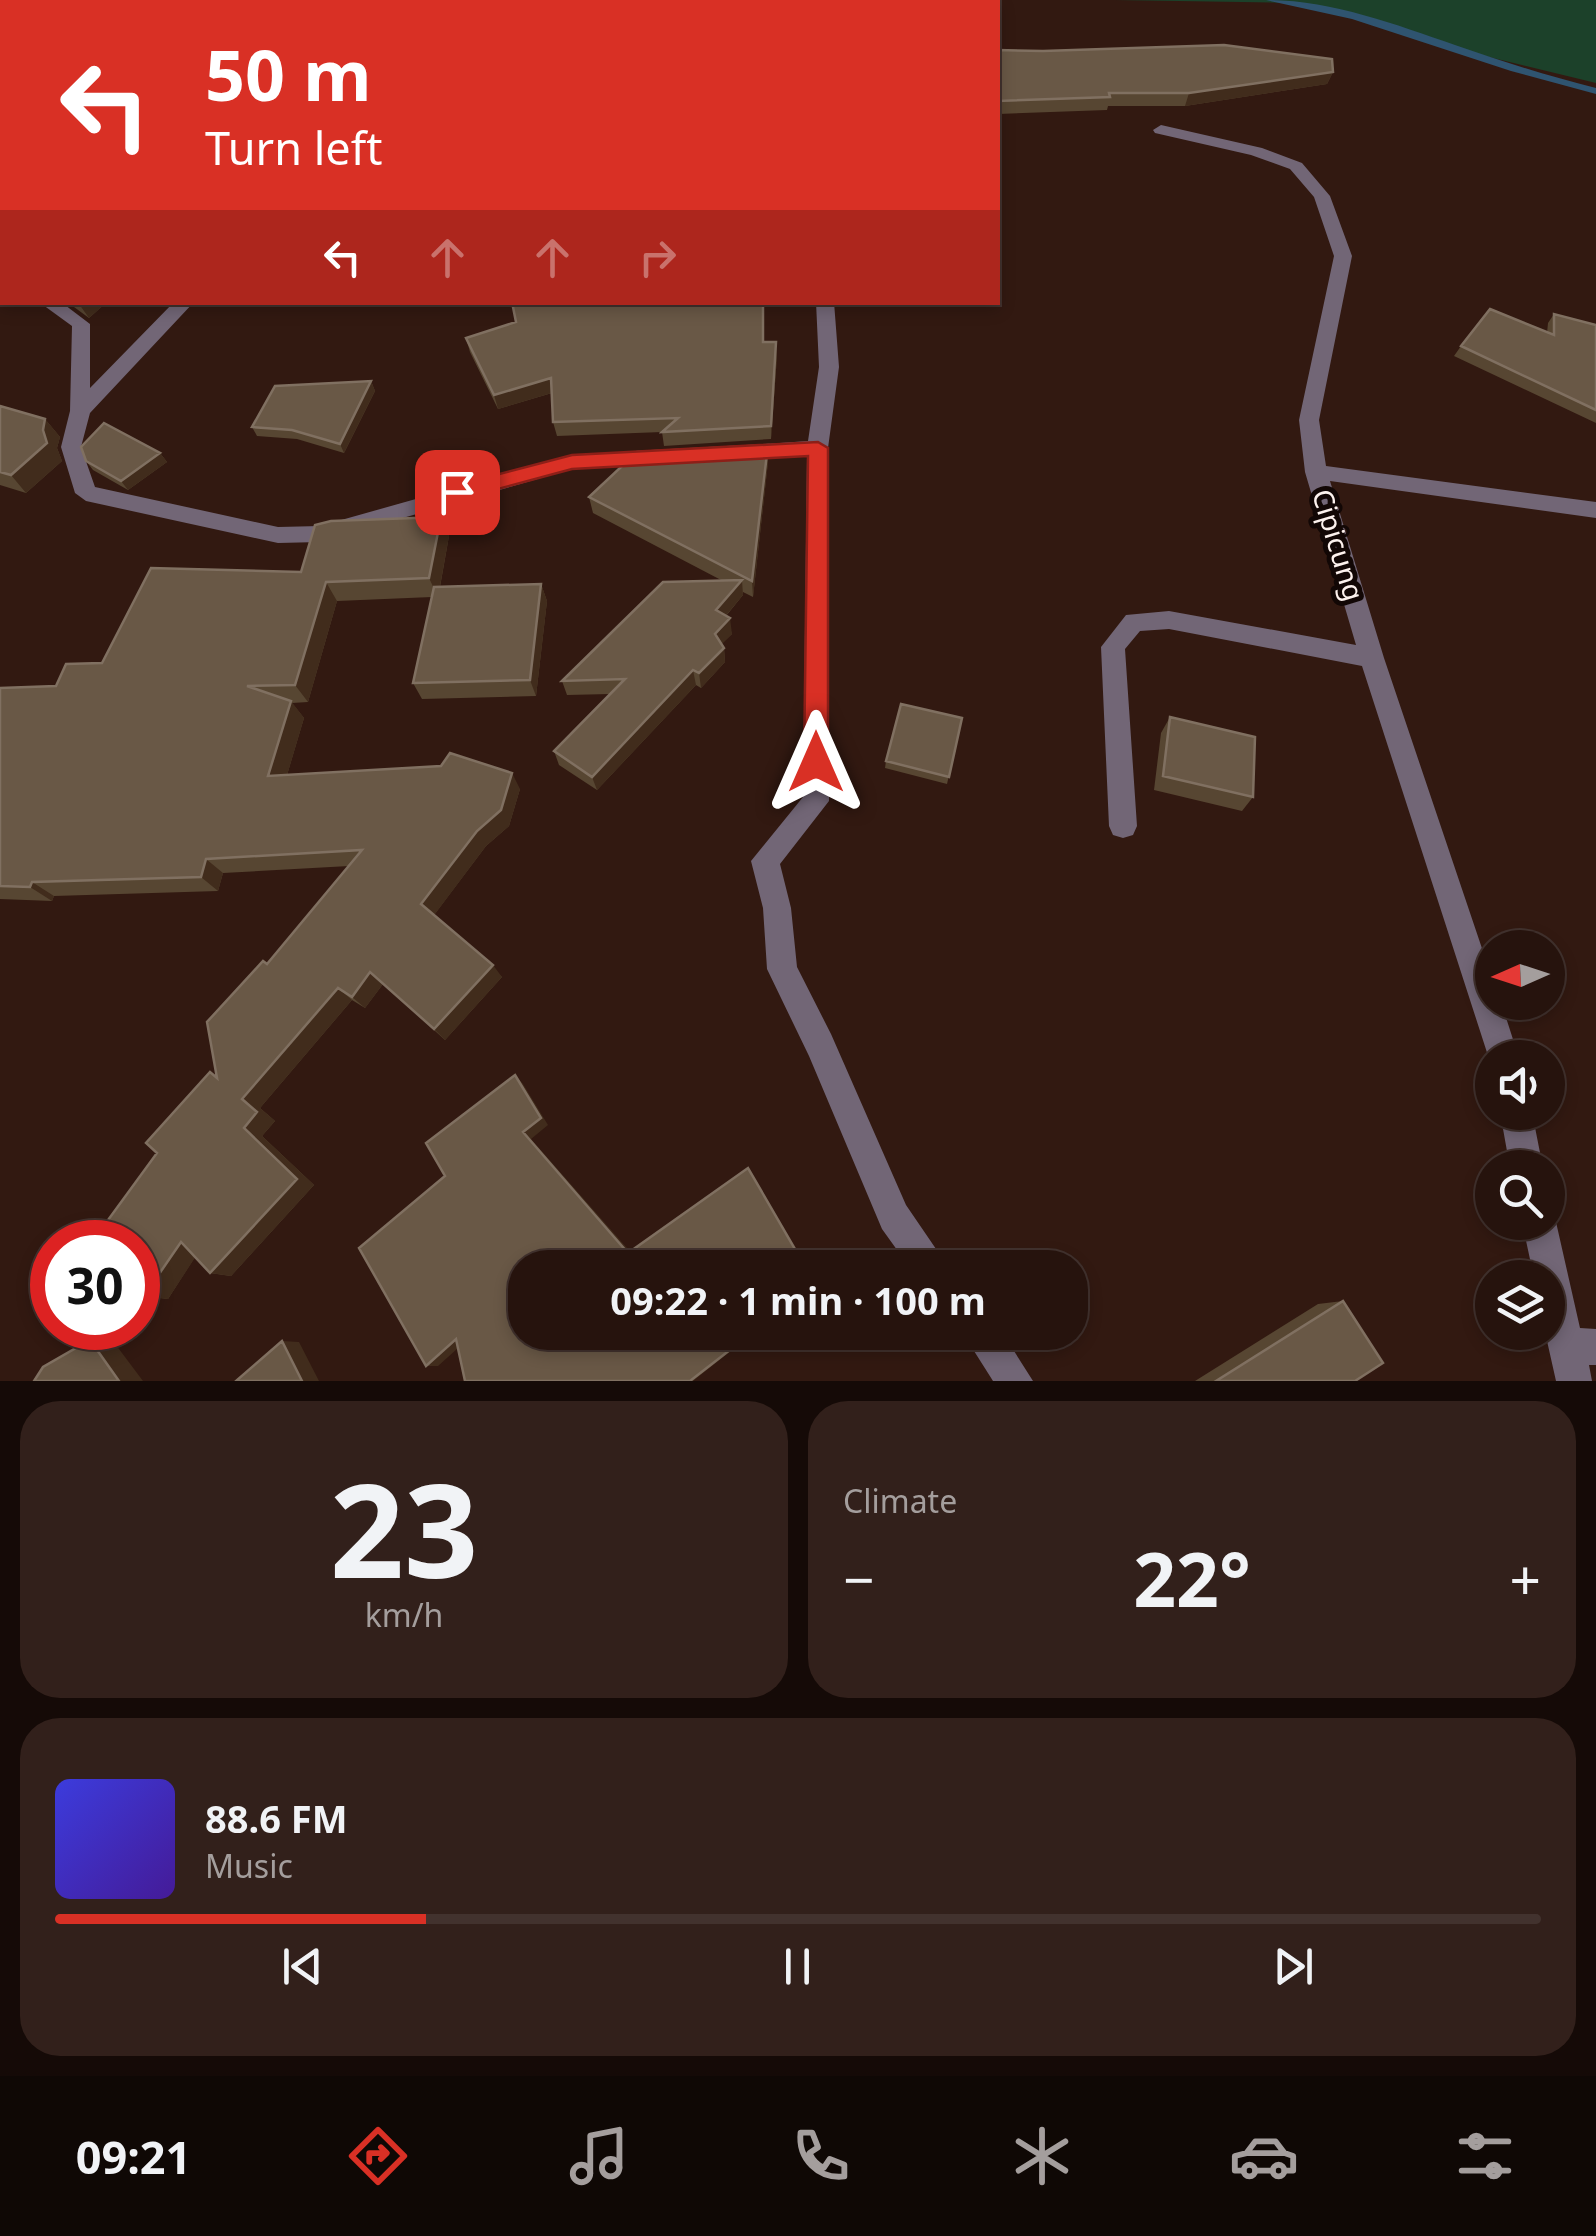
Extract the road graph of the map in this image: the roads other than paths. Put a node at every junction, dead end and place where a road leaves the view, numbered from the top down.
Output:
1 (1161, 130) dead end
2 (53, 305) edge
3 (181, 305) edge
4 (826, 305) edge
5 (80, 411) junction
6 (818, 448) junction
7 (724, 454) edge
8 (686, 456) edge
9 (1316, 472) junction
10 (1596, 510) edge
11 (1372, 658) junction
12 (1124, 826) dead end
13 (1498, 1040) edge
14 (1544, 1240) edge
15 (919, 1250) edge
16 (993, 1350) edge
17 (1579, 1358) edge
18 (1015, 1381) edge

1 - 9 street, Cipicung
2 - 5 street
3 - 5 street
4 - 6 street
5 - 8 street
6 - 7 street
6 - 15 street
9 - 10 street
9 - 11 street, Cipicung
11 - 12 street
11 - 13 street, Cipicung
14 - 17 street
16 - 18 street

